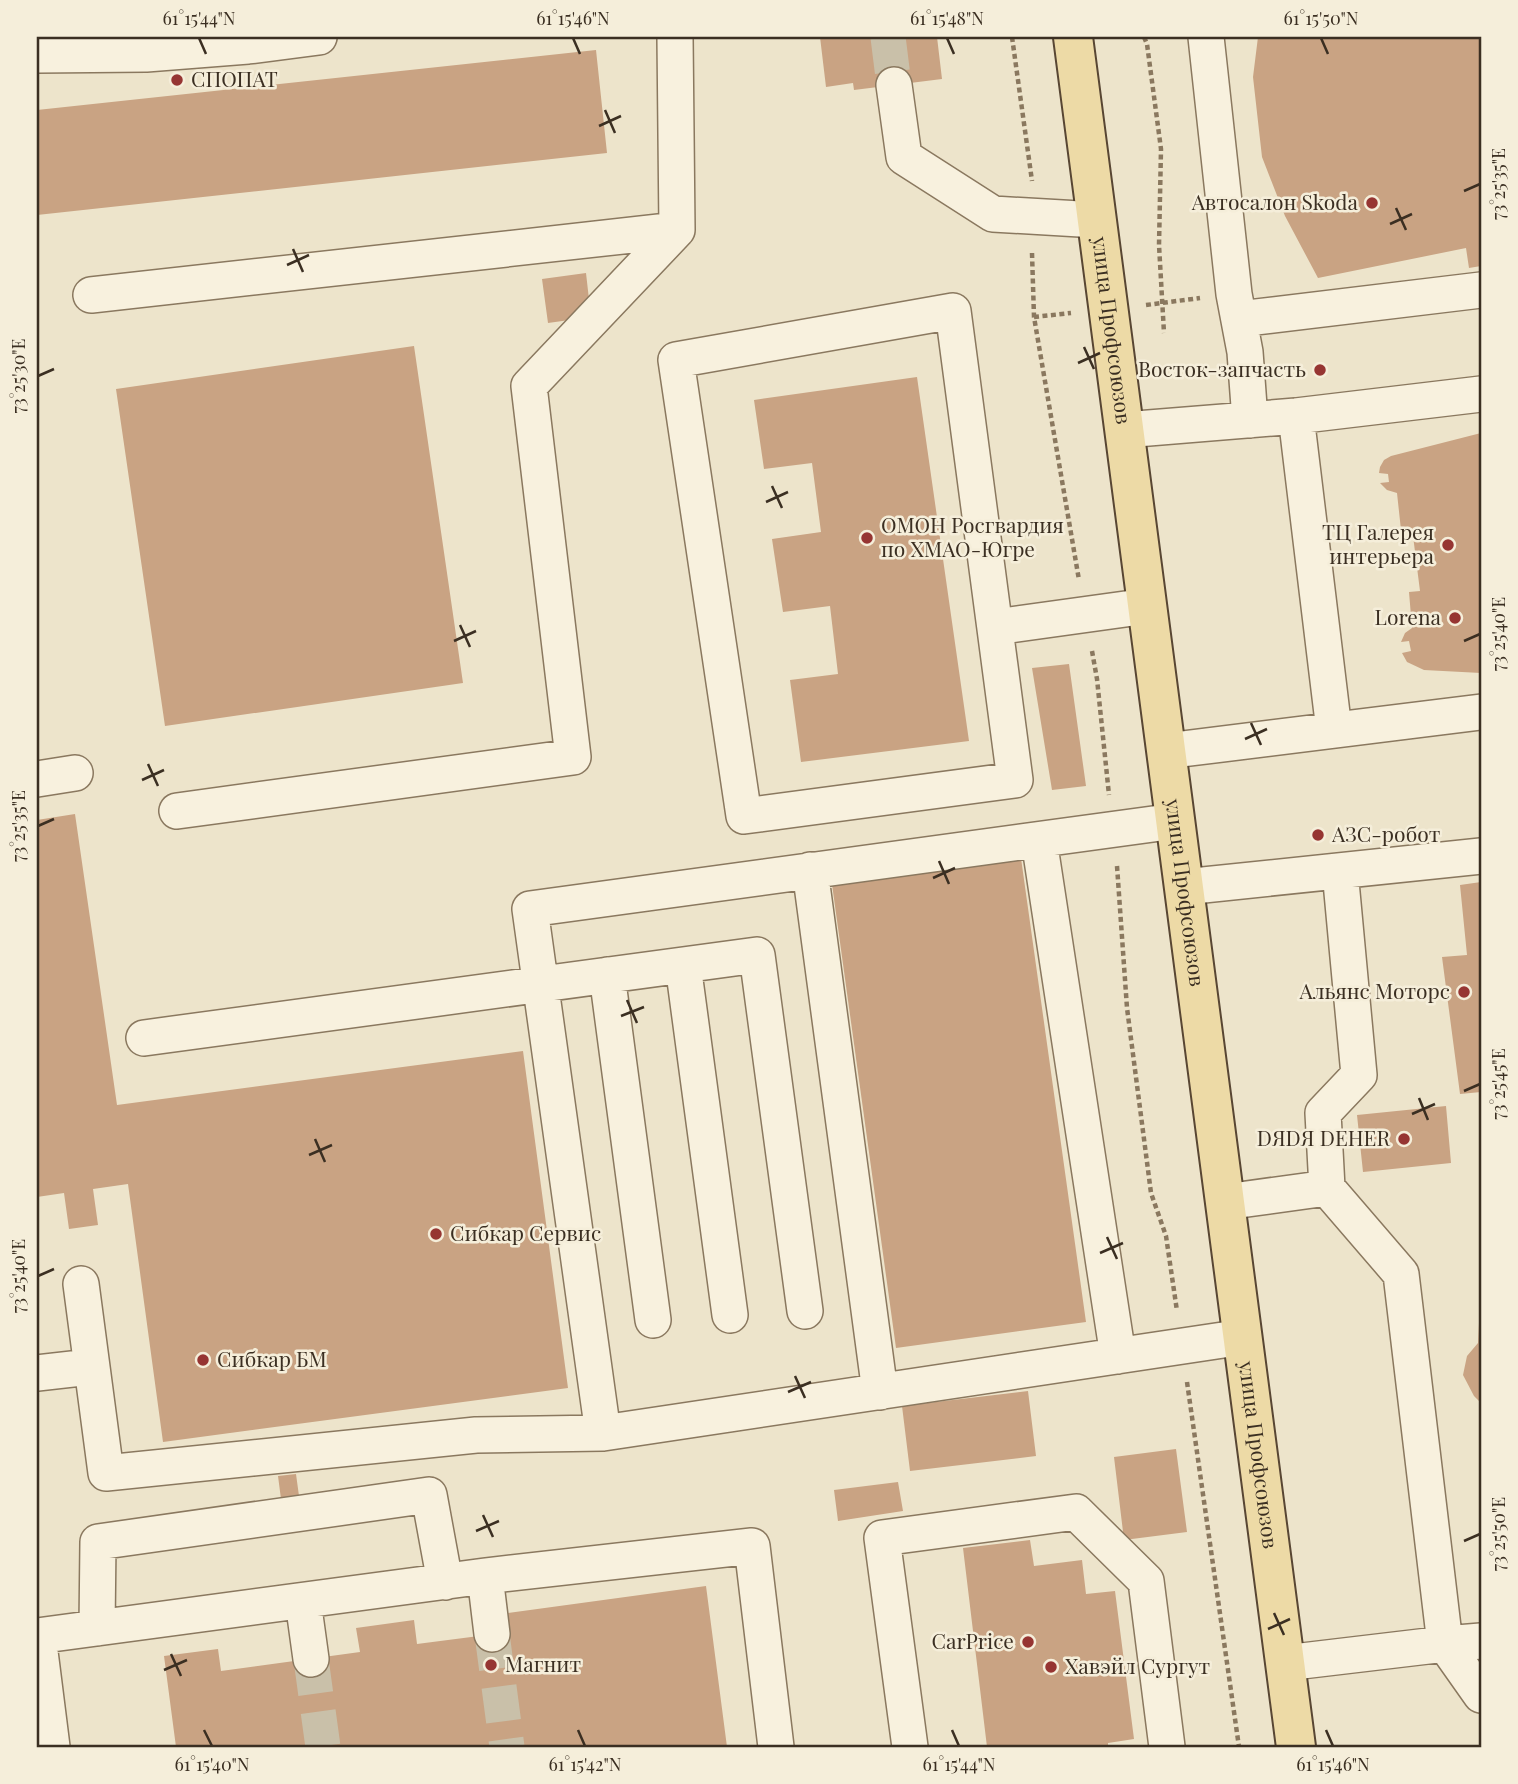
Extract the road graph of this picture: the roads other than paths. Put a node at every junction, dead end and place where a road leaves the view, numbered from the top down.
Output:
1 (319, 37) edge
2 (675, 37) edge
3 (1073, 37) edge
4 (1206, 37) edge
5 (145, 46) edge
6 (42, 49) edge
7 (894, 85) tunnel mouth
8 (1097, 220) junction
9 (677, 230) junction
10 (1481, 290) edge
11 (91, 295) dead end
12 (1239, 319) junction
13 (1481, 394) edge
14 (1296, 416) junction
15 (1250, 420) junction
16 (1124, 430) junction
17 (1147, 606) junction
18 (995, 627) junction
19 (1481, 712) edge
20 (1334, 730) junction
21 (1166, 751) junction
22 (75, 773) dead end
23 (37, 779) edge
24 (177, 811) dead end
25 (1175, 821) junction
26 (1039, 840) junction
27 (1481, 856) edge
28 (810, 870) junction
29 (1340, 871) junction
30 (1184, 887) junction
31 (683, 965) junction
32 (607, 975) junction
33 (540, 985) junction
34 (144, 1038) dead end
35 (1327, 1188) junction
36 (1225, 1202) junction
37 (80, 1284) dead end
38 (805, 1311) dead end
39 (730, 1315) dead end
40 (653, 1320) dead end
41 (1243, 1337) junction
42 (1118, 1356) junction
43 (90, 1367) junction
44 (37, 1373) edge
45 (880, 1392) junction
46 (603, 1433) junction
47 (485, 1576) junction
48 (445, 1582) junction
49 (303, 1601) junction
50 (97, 1628) junction
51 (492, 1634) tunnel mouth
52 (37, 1636) edge
53 (1481, 1641) edge
54 (1445, 1644) junction
55 (311, 1659) tunnel mouth
56 (1286, 1663) junction
57 (1481, 1695) edge
58 (52, 1747) edge
59 (776, 1747) edge
60 (910, 1747) edge
61 (1167, 1747) edge
62 (1296, 1747) edge

1 - 5 lane
2 - 9 lane
3 - 8 main road, улица Профсоюзов
4 - 12 lane
5 - 6 lane
7 - 8 lane
8 - 16 main road, улица Профсоюзов
9 - 11 lane
9 - 24 lane
10 - 12 lane
12 - 15 lane
13 - 14 lane
14 - 15 lane
14 - 20 lane
15 - 16 lane
16 - 17 main road, улица Профсоюзов
17 - 18 lane
17 - 21 main road, улица Профсоюзов
18 - 18 lane
19 - 20 lane
20 - 21 lane
21 - 25 main road, улица Профсоюзов
22 - 23 lane
25 - 26 lane
25 - 30 main road, улица Профсоюзов
26 - 28 lane
26 - 42 lane
27 - 29 lane
28 - 33 lane
28 - 45 lane
29 - 30 lane
29 - 35 lane
30 - 36 main road, улица Профсоюзов
31 - 32 lane
31 - 38 lane
31 - 39 lane
32 - 33 lane
32 - 40 lane
33 - 34 lane
33 - 46 lane
35 - 36 lane
35 - 54 lane
36 - 41 main road, улица Профсоюзов
37 - 43 lane
41 - 42 lane
41 - 56 main road, улица Профсоюзов
42 - 45 lane
43 - 44 lane
43 - 46 lane
45 - 46 lane
47 - 48 lane
47 - 51 lane
47 - 59 lane
48 - 49 lane
48 - 50 lane
49 - 50 lane
49 - 55 lane
50 - 52 lane
52 - 58 lane
53 - 54 lane
54 - 56 lane
54 - 57 lane
56 - 62 main road, улица Профсоюзов
60 - 61 lane

